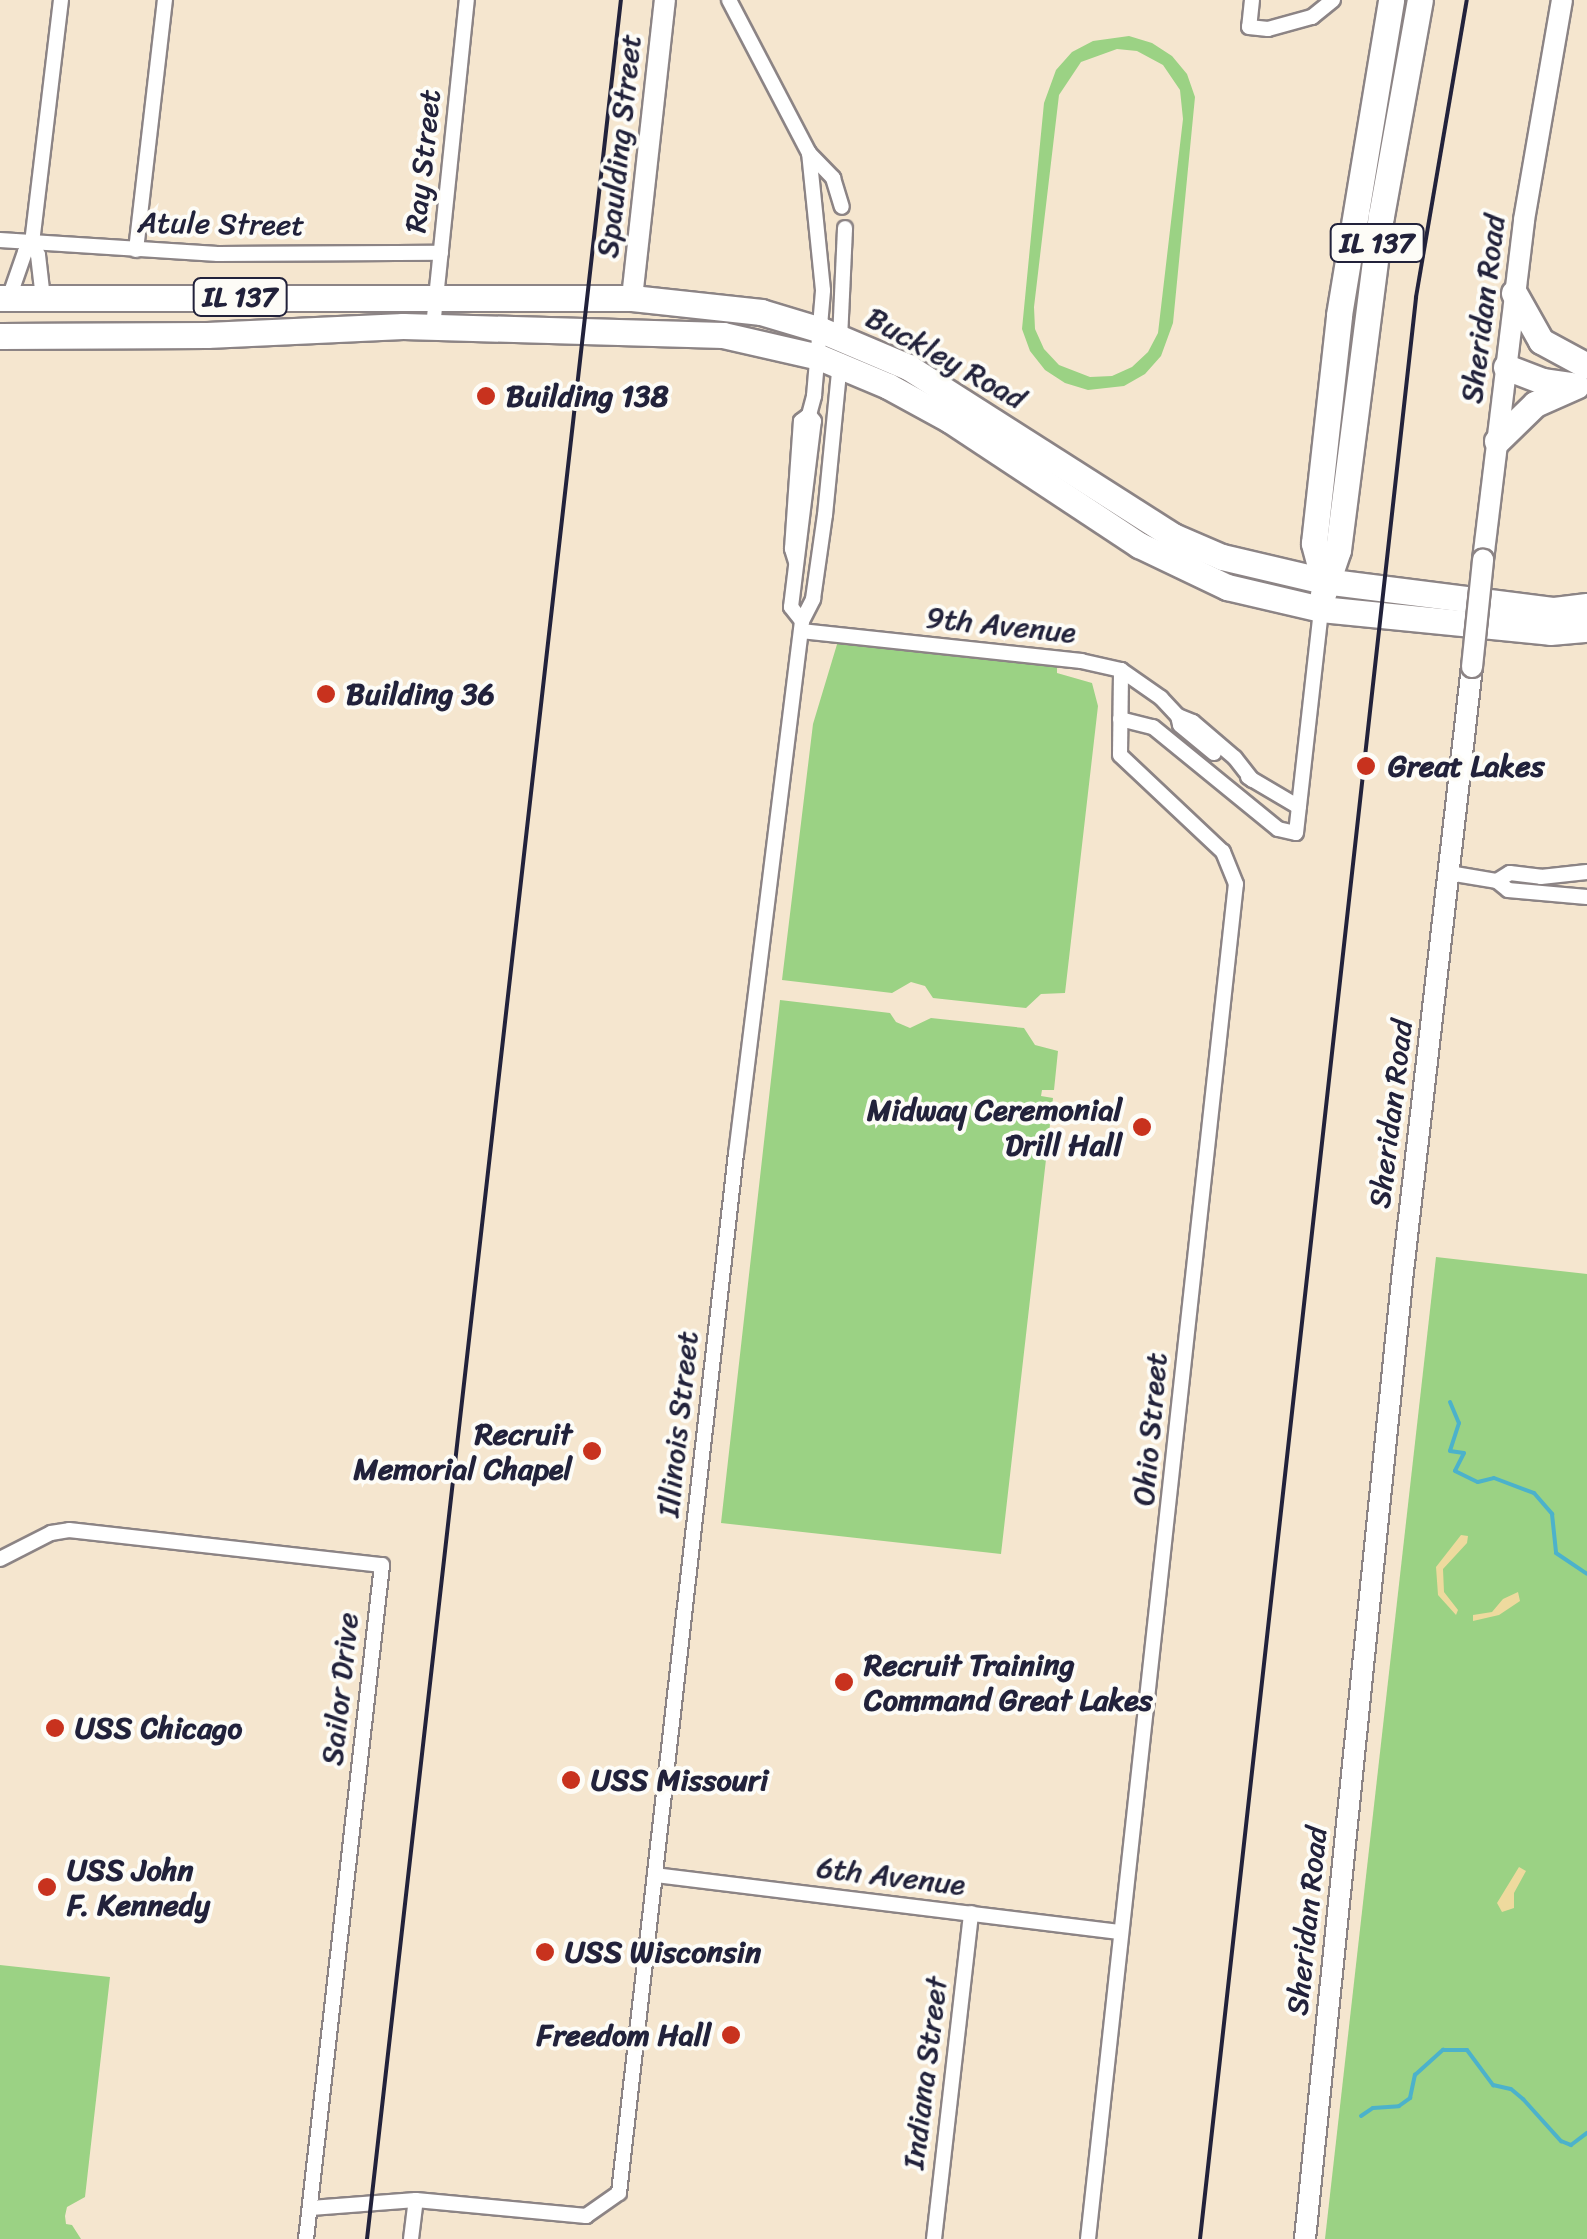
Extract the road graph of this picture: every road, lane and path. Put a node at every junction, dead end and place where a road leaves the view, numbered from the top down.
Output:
1 (62, 0) edge
2 (166, 0) edge
3 (467, 0) edge
4 (665, 0) edge
5 (729, 0) edge
6 (1252, 0) edge
7 (1333, 0) edge
8 (1391, 0) edge
9 (1420, 0) edge
10 (1562, 0) edge
11 (808, 153) junction
12 (842, 207) dead end
13 (845, 228) dead end
14 (0, 240) edge
15 (32, 243) junction
16 (136, 250) junction
17 (441, 254) junction
18 (1514, 293) junction
19 (4, 298) edge
20 (43, 298) junction
21 (436, 298) junction
22 (632, 298) junction
23 (433, 327) junction
24 (831, 333) junction
25 (0, 336) edge
26 (830, 361) junction
27 (1506, 366) junction
28 (1584, 377) edge
29 (1497, 441) junction
30 (1324, 581) junction
31 (1587, 606) edge
32 (1320, 609) junction
33 (801, 626) junction
34 (1587, 629) edge
35 (1121, 670) junction
36 (1120, 719) junction
37 (1299, 807) junction
38 (1587, 872) edge
39 (1450, 873) junction
40 (1497, 881) junction
41 (1587, 898) edge
42 (0, 1559) edge
43 (655, 1875) junction
44 (971, 1913) junction
45 (1121, 1932) junction
46 (416, 2200) junction
47 (311, 2208) junction
48 (306, 2239) edge
49 (412, 2239) edge
50 (934, 2239) edge
51 (1088, 2239) edge
52 (1305, 2239) edge

1 - 15 street
2 - 16 street
3 - 17 street, Ray Street
4 - 22 main road, Spaulding Street
5 - 11 street
6 - 7 street
8 - 30 highway, IL 137
9 - 30 highway, IL 137
10 - 18 main road, Sheridan Road
11 - 12 street
11 - 24 street
13 - 24 street
14 - 15 street, Atule Street
15 - 16 street, Atule Street
15 - 19 street
15 - 20 street
16 - 17 street, Atule Street
17 - 21 street, Ray Street
18 - 27 main road, Sheridan Road
18 - 28 highway
19 - 20 highway, Buckley Road / IL 137
20 - 21 highway, Buckley Road / IL 137
21 - 22 highway, Buckley Road / IL 137
21 - 23 street, Ray Street
22 - 24 highway, Buckley Road / IL 137
23 - 25 highway, Buckley Road / IL 137
23 - 26 highway, Buckley Road / IL 137
24 - 26 street, Illinois Street
24 - 26 street, Illinois Street
24 - 30 highway, Buckley Road / IL 137
26 - 32 highway, Buckley Road / IL 137
26 - 33 street, Illinois Street
26 - 33 street, Illinois Street
27 - 28 highway
27 - 29 main road, Sheridan Road
28 - 29 highway
29 - 39 main road, Sheridan Road, bridge
30 - 31 highway, Buckley Road
30 - 32 highway, IL 137
32 - 34 highway, Buckley Road
32 - 37 street
33 - 35 street, 9th Avenue
33 - 43 street, Illinois Street
35 - 36 street, Ohio Street
35 - 37 street, 9th Avenue
36 - 37 street
36 - 45 street, Ohio Street
38 - 40 street
39 - 40 street
39 - 52 main road, Sheridan Road
40 - 41 street
42 - 47 street, Sailor Drive
43 - 44 street, 6th Avenue
43 - 46 street, Illinois Street
44 - 45 street, 6th Avenue
44 - 50 street, Indiana Street
45 - 51 street, Ohio Street
46 - 47 street
46 - 49 street
47 - 48 street, Sailor Drive

